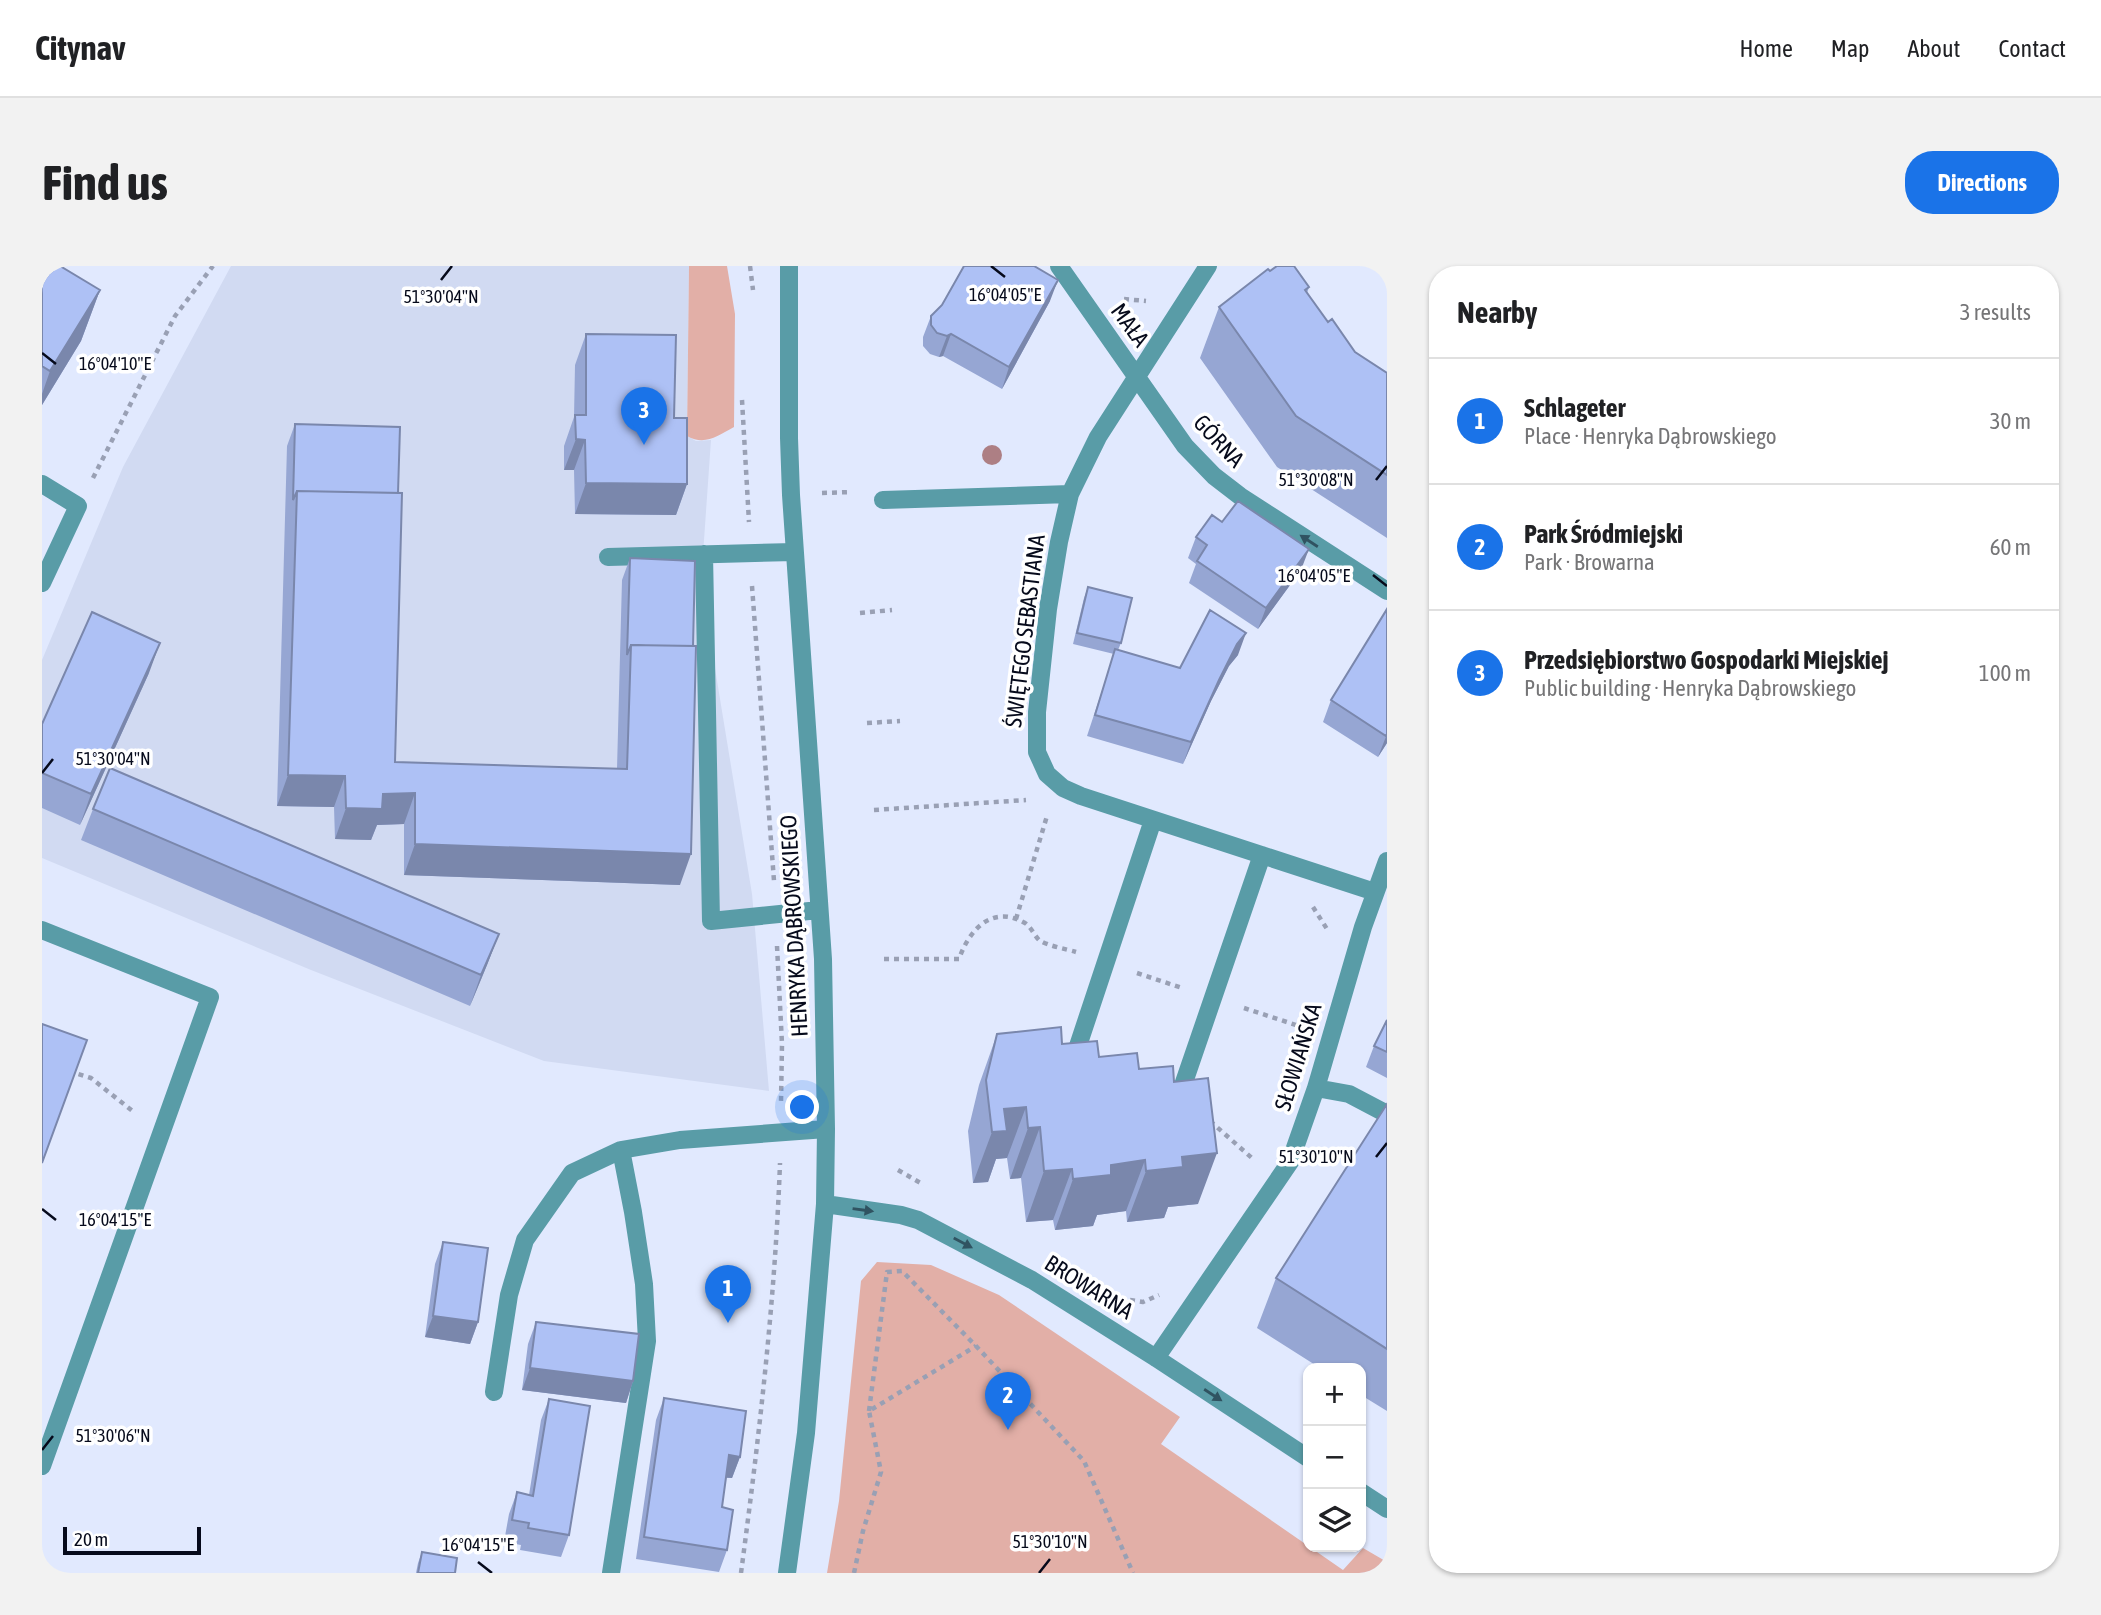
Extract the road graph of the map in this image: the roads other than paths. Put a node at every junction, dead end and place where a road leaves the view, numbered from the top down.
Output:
1 (1059, 266) edge
2 (1208, 266) edge
3 (787, 269) edge
4 (1138, 377) junction
5 (42, 484) edge
6 (1070, 494) junction
7 (883, 500) dead end
8 (794, 552) junction
9 (704, 554) junction
10 (608, 557) dead end
11 (42, 583) edge
12 (1387, 591) edge
13 (1153, 820) junction
14 (1262, 855) junction
15 (1387, 861) edge
16 (1375, 892) junction
17 (819, 910) junction
18 (42, 930) edge
19 (1074, 1058) edge
20 (1316, 1088) junction
21 (1180, 1094) edge
22 (1387, 1114) edge
23 (826, 1129) junction
24 (621, 1150) junction
25 (824, 1205) junction
26 (1156, 1358) junction
27 (494, 1392) dead end
28 (1303, 1455) edge
29 (42, 1466) edge
30 (1366, 1495) edge
31 (1387, 1509) edge
32 (611, 1573) edge
33 (787, 1573) edge

1 - 4 street, MAŁA
2 - 4 street, ŚWIĘTEGO SEBASTIANA
3 - 8 street, HENRYKA DĄBROWSKIEGO
4 - 6 street, ŚWIĘTEGO SEBASTIANA
12 -> 4 street, GÓRNA
5 - 11 street
6 - 7 street
6 - 13 street, ŚWIĘTEGO SEBASTIANA
8 - 9 street
8 - 17 street, HENRYKA DĄBROWSKIEGO
9 - 10 street
9 - 17 street
13 - 14 street, ŚWIĘTEGO SEBASTIANA
13 - 19 street
14 - 16 street, ŚWIĘTEGO SEBASTIANA
14 - 21 street
15 - 16 street, SŁOWIAŃSKA
16 - 20 street, SŁOWIAŃSKA
17 - 23 street, HENRYKA DĄBROWSKIEGO
18 - 29 street
20 - 22 street
20 - 26 street, SŁOWIAŃSKA
23 - 24 street
23 - 25 street, HENRYKA DĄBROWSKIEGO
24 - 27 street
24 - 32 street
25 -> 26 street, BROWARNA
25 - 33 street, HENRYKA DĄBROWSKIEGO
26 -> 28 street, BROWARNA
30 - 31 street

